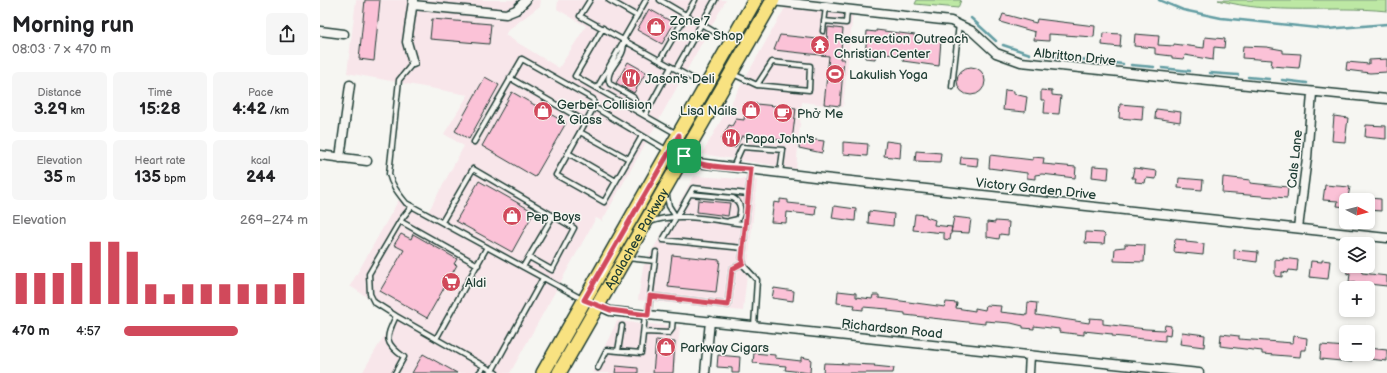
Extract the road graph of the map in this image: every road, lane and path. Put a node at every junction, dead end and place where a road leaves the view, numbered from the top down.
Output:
1 (526, 0) edge
2 (590, 0) edge
3 (609, 0) edge
4 (646, 0) edge
5 (660, 0) edge
6 (694, 0) edge
7 (715, 0) edge
8 (755, 0) edge
9 (773, 1) edge
10 (413, 3) edge
11 (826, 7) junction
12 (847, 9) junction
13 (686, 15) junction
14 (636, 16) junction
15 (824, 22) junction
16 (701, 24) junction
17 (959, 24) junction
18 (603, 28) junction
19 (320, 31) edge
20 (823, 31) dead end
21 (344, 34) dead end
22 (624, 40) junction
23 (750, 40) junction
24 (732, 42) junction
25 (660, 60) junction
26 (413, 63) joint
27 (673, 68) junction
28 (733, 69) junction
29 (510, 78) junction
30 (757, 84) junction
31 (350, 85) dead end
32 (706, 86) junction
33 (952, 87) dead end
34 (597, 88) junction
35 (1312, 93) junction
36 (1387, 99) edge
37 (594, 107) junction
38 (643, 114) junction
39 (586, 122) junction
40 (580, 132) junction
41 (679, 135) junction
42 (642, 136) junction
43 (474, 142) dead end
44 (669, 152) junction
45 (568, 153) junction
46 (320, 155) edge
47 (684, 156) junction
48 (340, 158) junction
49 (629, 160) junction
50 (368, 161) dead end
51 (733, 168) junction
52 (751, 169) junction
53 (780, 173) junction
54 (616, 181) junction
55 (666, 186) junction
56 (690, 194) junction
57 (748, 194) junction
58 (412, 206) junction
59 (553, 216) junction
60 (676, 217) junction
61 (400, 221) junction
62 (442, 222) junction
63 (724, 222) junction
64 (644, 224) junction
65 (745, 224) junction
66 (1298, 228) junction
67 (1387, 238) edge
68 (487, 247) junction
69 (743, 248) junction
70 (656, 252) dead end
71 (529, 257) junction
72 (625, 258) junction
73 (655, 261) junction
74 (743, 263) junction
75 (478, 265) junction
76 (523, 267) junction
77 (543, 278) junction
78 (650, 296) junction
79 (584, 300) junction
80 (597, 305) junction
81 (647, 314) junction
82 (396, 316) junction
83 (673, 317) junction
84 (710, 321) junction
85 (622, 326) dead end
86 (754, 326) junction
87 (644, 332) junction
88 (436, 339) junction
89 (618, 351) junction
90 (1030, 355) junction
91 (484, 366) junction
92 (598, 368) dead end
93 (494, 372) edge
94 (395, 373) edge
95 (479, 373) edge
96 (542, 373) edge
97 (559, 373) edge
98 (705, 373) edge
99 (1029, 373) edge
100 (1200, 373) edge

1 - 10 street
2 - 18 lane
3 - 14 lane
4 - 14 lane
5 - 13 lane
6 - 13 lane
7 - 16 lane
8 - 24 main road, Apalachee Parkway
9 - 11 street, Albritton Drive
9 - 23 main road, Apalachee Parkway
10 - 26 street
11 - 12 street, Albritton Drive
11 - 15 lane
12 - 15 lane
12 - 17 street, Albritton Drive
13 - 16 lane
13 - 25 lane
14 - 22 lane
15 - 20 lane
16 - 24 lane
16 - 27 lane
17 - 33 lane
17 - 35 street, Albritton Drive
18 - 22 lane
18 - 34 lane
19 - 21 street
22 - 25 lane
22 - 34 lane
22 - 38 lane
23 - 24 main road
23 - 28 main road, Apalachee Parkway
24 - 28 main road
24 - 32 main road, Apalachee Parkway
25 - 27 lane
26 - 58 lane
27 - 32 lane
27 - 38 lane
28 - 30 lane
28 - 47 main road, Apalachee Parkway
29 - 37 lane
29 - 39 lane
29 - 43 lane
30 - 30 lane
31 - 48 street
32 - 41 main road, Apalachee Parkway
34 - 38 lane
35 - 36 street, Albritton Drive
35 - 66 street, Cals Lane
37 - 39 lane
37 - 42 lane
38 - 41 lane
39 - 40 lane
40 - 45 lane
40 - 49 lane
41 - 44 main road, Apalachee Parkway
41 - 47 main road
42 - 44 lane
42 - 49 lane
44 - 79 main road, Apalachee Parkway
45 - 54 lane
45 - 54 lane
46 - 48 street
47 - 51 street, Victory Garden Drive
47 - 55 main road, Apalachee Parkway
48 - 50 street
49 - 54 lane
51 - 52 street, Victory Garden Drive
51 - 53 lane
52 - 53 street, Victory Garden Drive
52 - 57 lane
53 - 66 street, Victory Garden Drive
55 - 60 lane
55 - 64 main road, Apalachee Parkway
56 - 57 lane
56 - 60 lane
56 - 63 lane
57 - 65 lane
58 - 61 lane
58 - 62 lane
59 - 62 lane
59 - 71 lane
59 - 71 lane
60 - 63 lane
60 - 64 lane
60 - 69 lane
61 - 75 lane
61 - 82 lane
62 - 68 lane
63 - 65 lane
64 - 72 main road, Apalachee Parkway
65 - 69 lane
66 - 67 street, Victory Garden Drive
68 - 75 lane
68 - 76 lane
69 - 74 lane
70 - 73 lane
71 - 76 lane
72 - 73 lane
72 - 80 main road, Apalachee Parkway
73 - 78 lane
74 - 78 lane
74 - 86 lane
75 - 88 lane
76 - 77 lane
77 - 79 lane
77 - 93 lane
78 - 81 lane
79 - 80 street, Richardson Road
79 - 96 main road, Apalachee Parkway
80 - 81 street, Richardson Road
80 - 97 main road, Apalachee Parkway
81 - 83 street, Richardson Road
81 - 87 lane
82 - 88 lane
82 - 94 lane
83 - 84 street, Richardson Road
83 - 87 lane
84 - 86 street, Richardson Road
84 - 98 street
85 - 89 lane
86 - 90 street, Richardson Road
87 - 89 lane
88 - 91 lane
89 - 92 lane
90 - 99 street
90 - 100 street, Richardson Road
91 - 93 lane
91 - 95 lane

